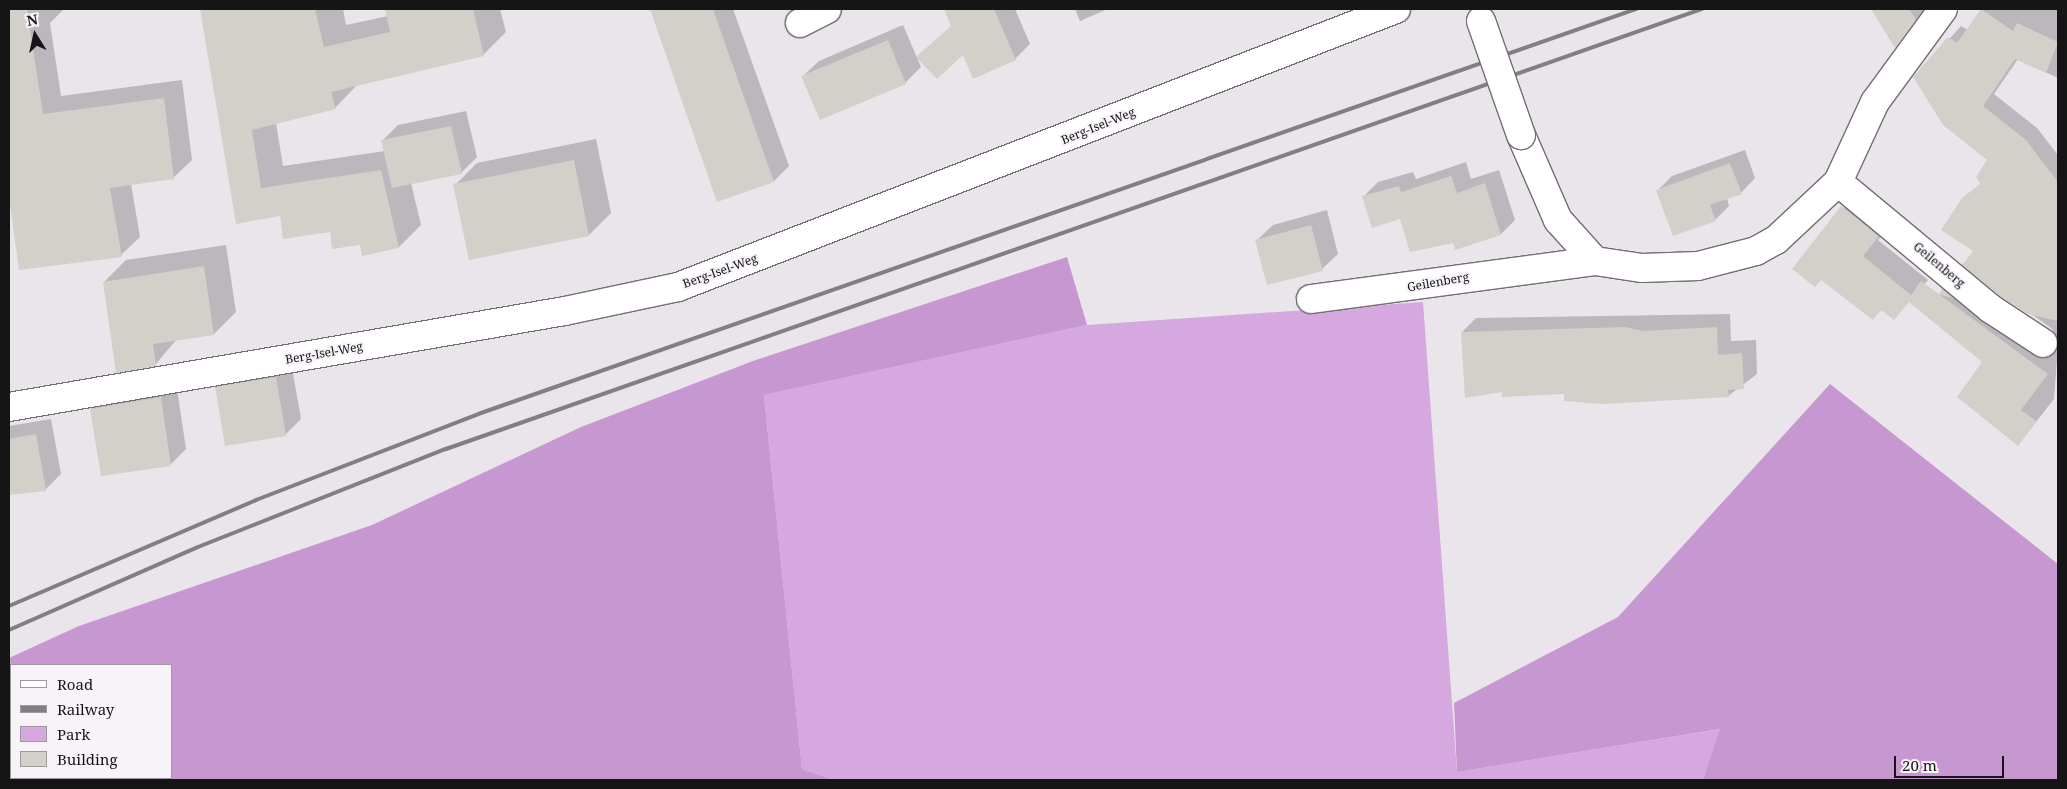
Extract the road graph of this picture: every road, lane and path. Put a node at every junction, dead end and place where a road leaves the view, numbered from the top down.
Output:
1 (827, 9) edge
2 (1396, 9) edge
3 (1943, 9) edge
4 (1479, 15) edge
5 (800, 23) dead end
6 (1838, 182) junction
7 (1595, 261) junction
8 (1311, 299) dead end
9 (2043, 343) dead end
10 (9, 407) edge

1 - 5 street
2 - 10 street, Berg-Isel-Weg
3 - 6 street, Geilenberg
4 - 7 street, bridge
6 - 7 street, Geilenberg
6 - 9 street, Geilenberg
7 - 8 street, Geilenberg

